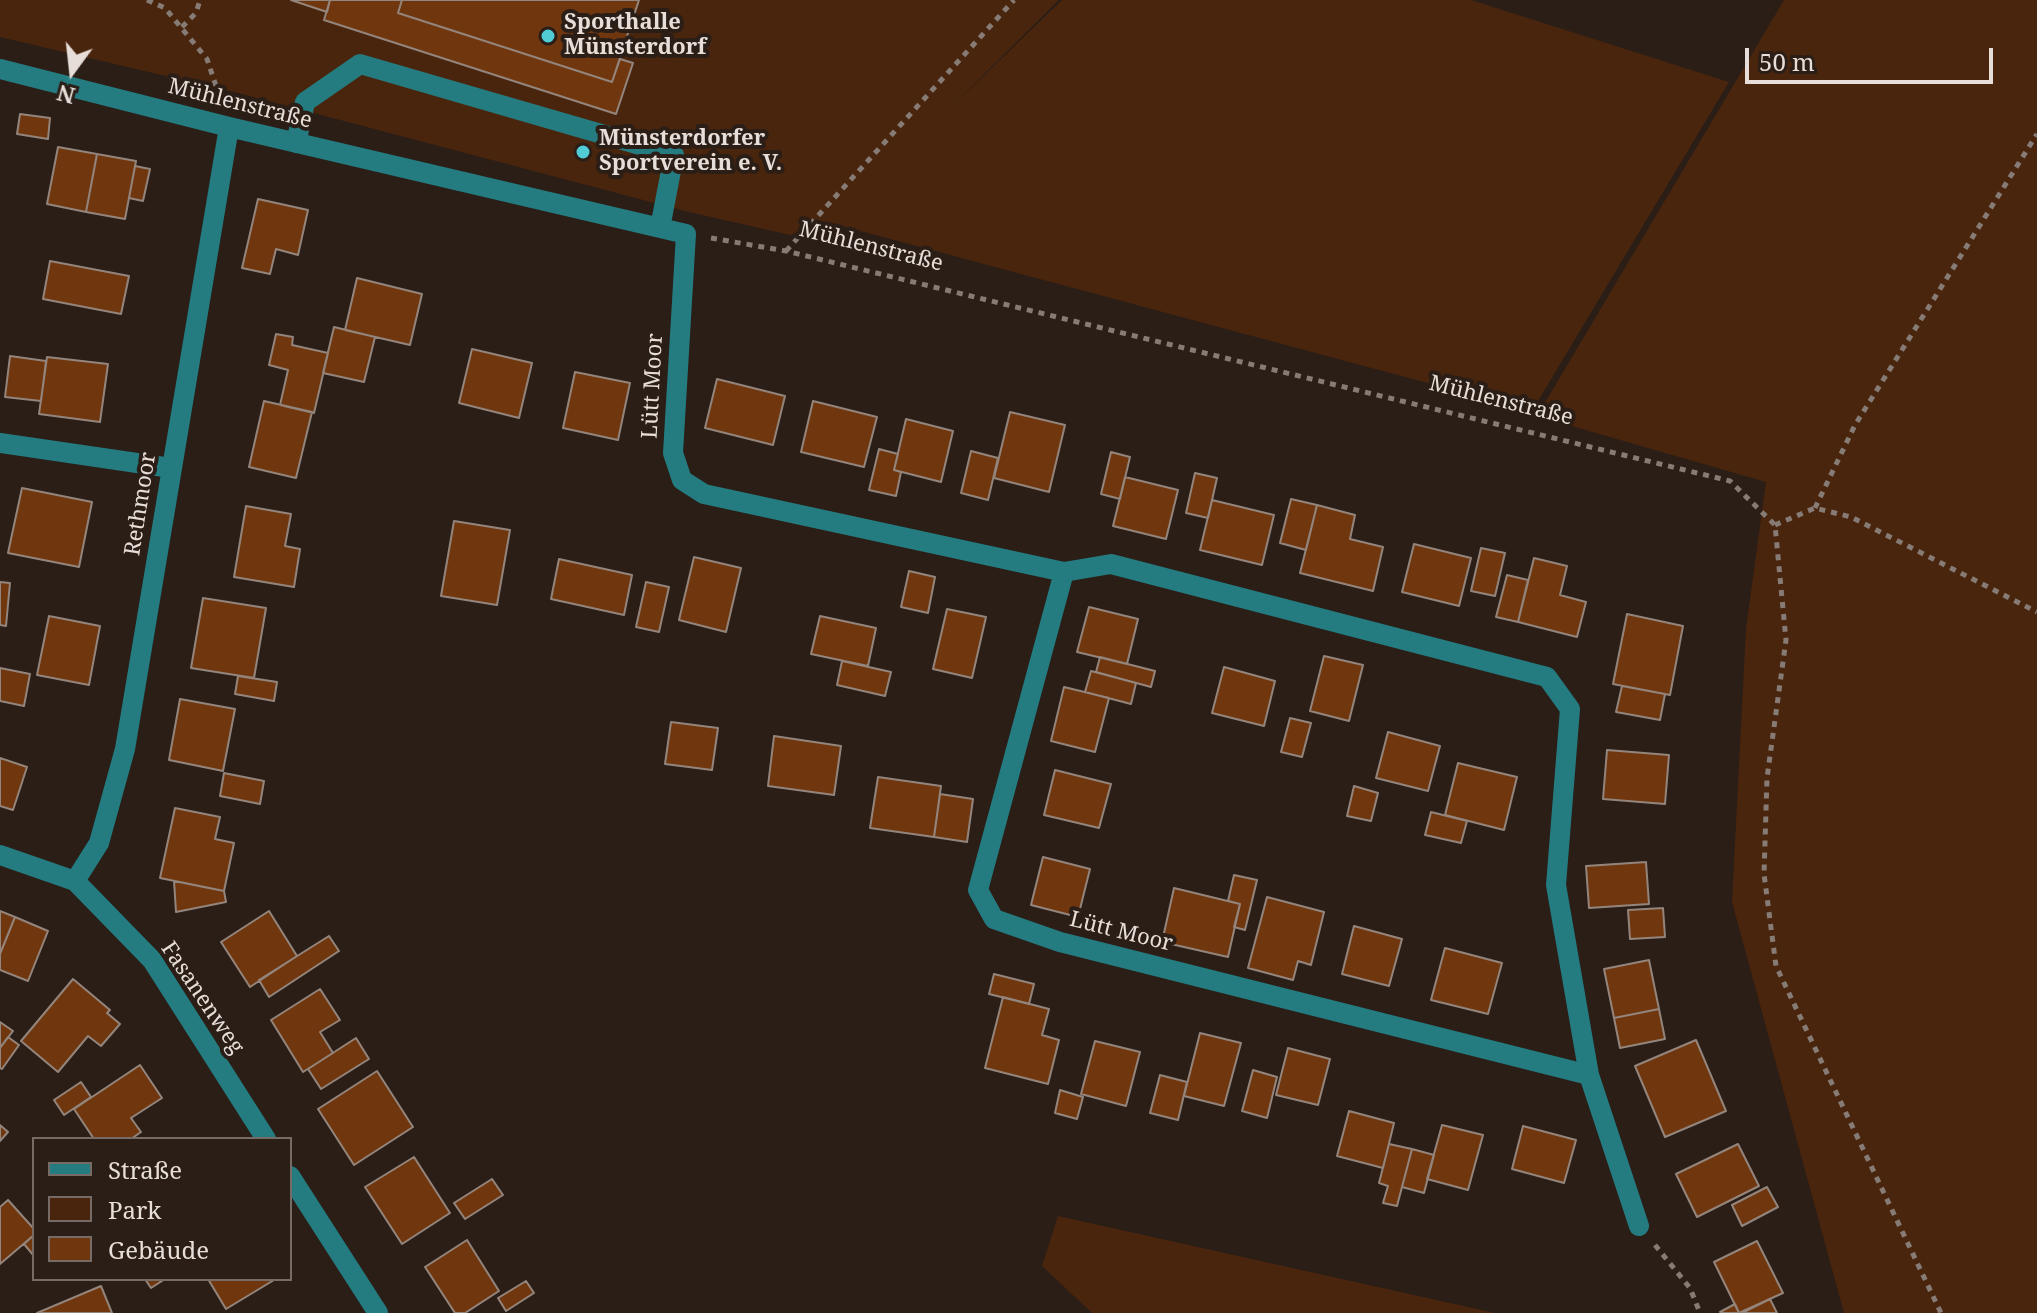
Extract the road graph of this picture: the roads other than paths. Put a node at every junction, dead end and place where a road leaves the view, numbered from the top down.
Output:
1 (0, 69) edge
2 (229, 127) junction
3 (296, 143) junction
4 (660, 228) junction
5 (686, 234) joint
6 (0, 443) edge
7 (171, 468) junction
8 (1064, 572) junction
9 (0, 855) edge
10 (75, 881) junction
11 (1589, 1075) junction
12 (265, 1137) edge
13 (292, 1179) edge
14 (1639, 1226) road end
15 (378, 1313) edge

1 - 2 street, Mühlenstraße
2 - 3 street, Mühlenstraße
2 - 7 street, Rethmoor
3 - 4 street, Mühlenstraße
3 - 4 street
4 - 5 street, Mühlenstraße
5 - 8 street, Lütt Moor
6 - 7 street
7 - 10 street, Rethmoor
8 - 11 street, Lütt Moor
8 - 11 street, Lütt Moor
9 - 10 street, Fasanenweg
10 - 12 street, Fasanenweg
11 - 14 street, Lütt Moor
13 - 15 street

